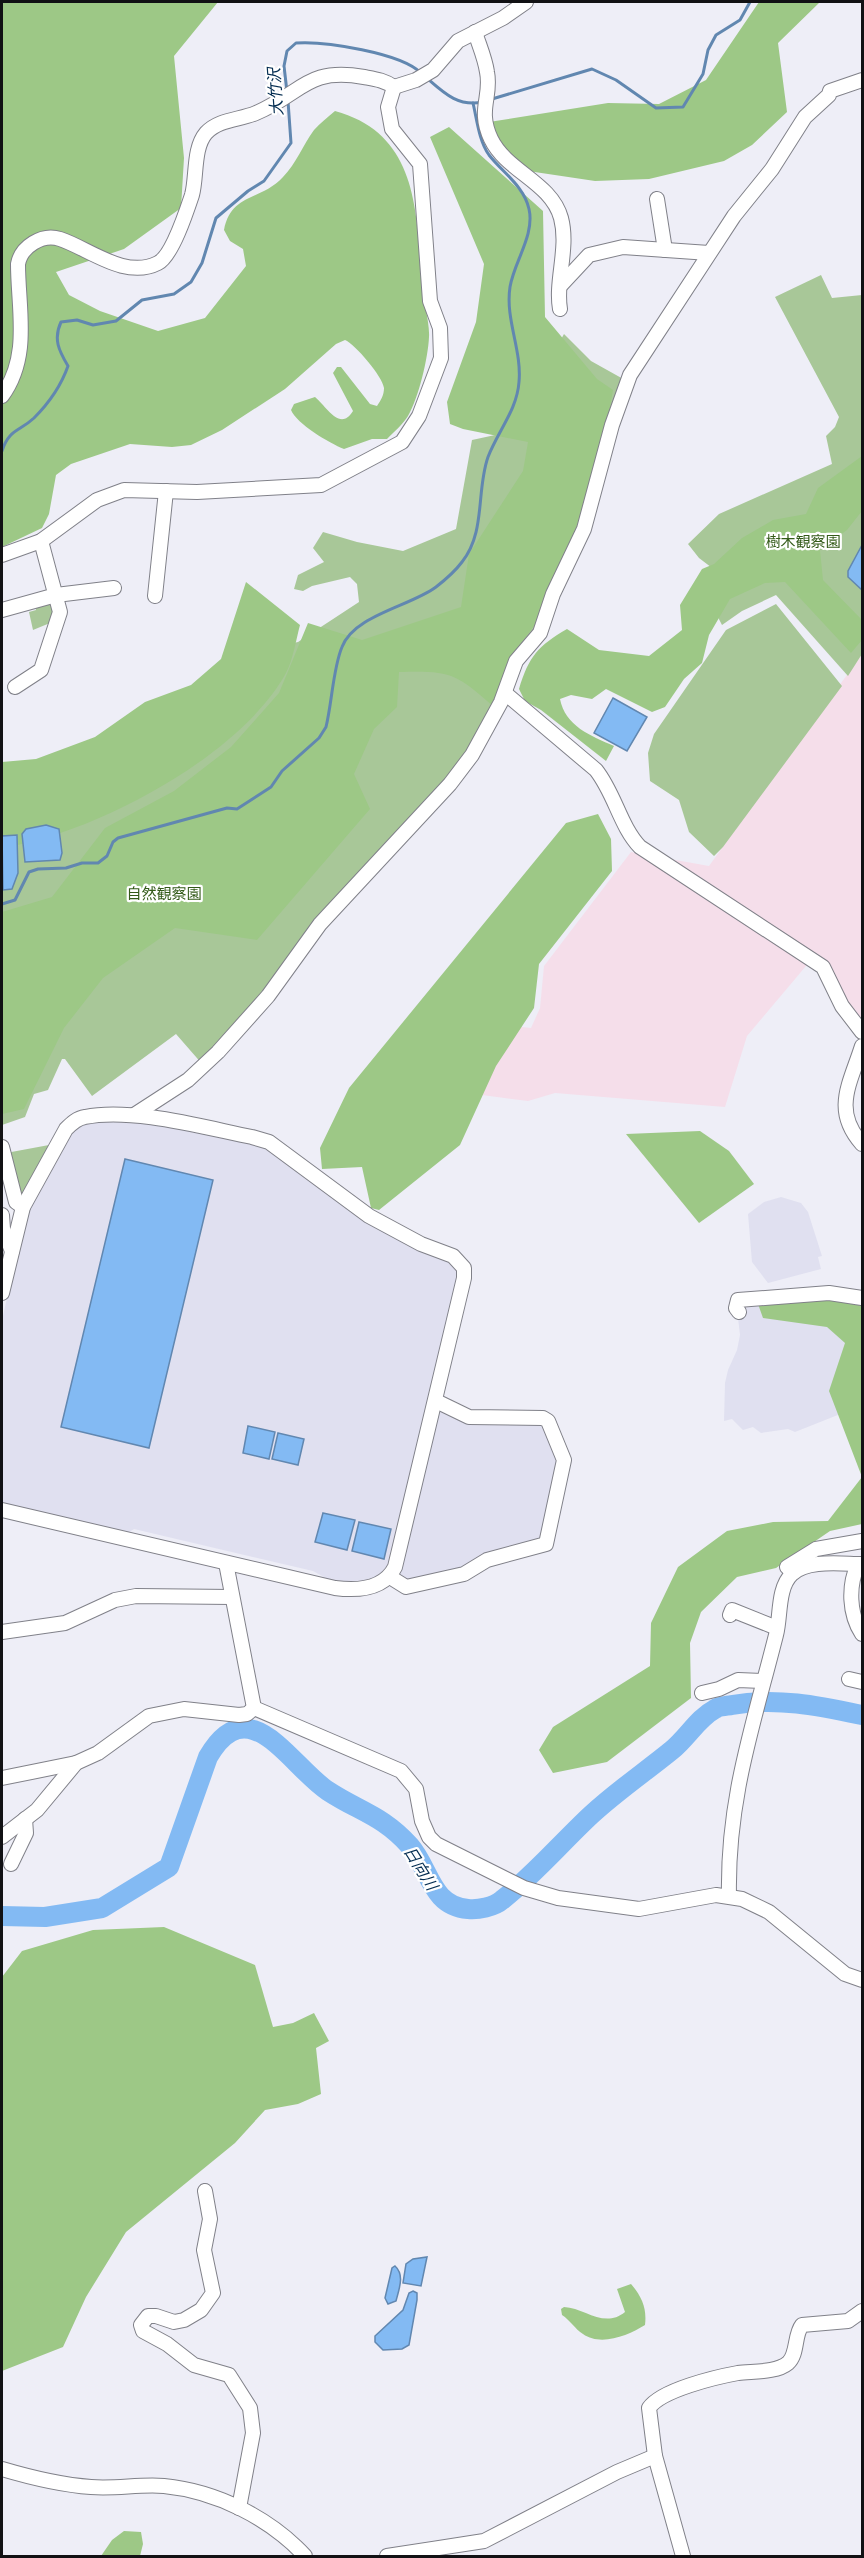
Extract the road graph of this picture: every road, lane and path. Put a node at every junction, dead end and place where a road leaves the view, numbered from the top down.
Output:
1 (526, 2) edge
2 (475, 32) junction
3 (862, 80) edge
4 (394, 87) junction
5 (657, 199) dead end
6 (665, 250) junction
7 (709, 252) junction
8 (561, 285) junction
9 (560, 309) dead end
10 (2, 396) edge
11 (166, 491) junction
12 (41, 541) junction
13 (2, 555) edge
14 (114, 588) dead end
15 (56, 596) junction
16 (156, 596) dead end
17 (2, 610) edge
18 (15, 687) dead end
19 (505, 693) junction
20 (862, 1032) edge
21 (862, 1046) edge
22 (134, 1115) junction
23 (862, 1144) edge
24 (2, 1147) edge
25 (23, 1207) junction
26 (2, 1215) edge
27 (12, 1251) junction
28 (2, 1293) edge
29 (862, 1298) edge
30 (739, 1312) dead end
31 (436, 1401) junction
32 (2, 1510) edge
33 (862, 1541) edge
34 (226, 1563) junction
35 (860, 1564) edge
36 (390, 1576) junction
37 (783, 1588) junction
38 (232, 1597) junction
39 (730, 1615) dead end
40 (777, 1628) junction
41 (2, 1632) edge
42 (862, 1634) edge
43 (760, 1688) junction
44 (702, 1693) dead end
45 (254, 1708) junction
46 (75, 1763) junction
47 (2, 1778) edge
48 (26, 1819) junction
49 (2, 1837) edge
50 (11, 1864) dead end
51 (729, 1896) junction
52 (859, 1980) edge
53 (862, 1994) edge
54 (205, 2191) dead end
55 (862, 2311) edge
56 (655, 2456) junction
57 (2, 2469) edge
58 (239, 2508) junction
59 (305, 2556) edge
60 (387, 2556) edge
61 (683, 2556) edge

1 - 2 street
2 - 4 street
2 - 8 street
3 - 7 street
4 - 10 street
4 - 11 street
5 - 6 street
6 - 7 street
6 - 8 street
7 - 19 street
8 - 9 street
11 - 12 street
11 - 16 street
12 - 13 street
12 - 15 street
14 - 15 street
15 - 17 street
15 - 18 street
19 - 20 street
19 - 22 street
21 - 23 street
22 - 25 street
22 - 31 street
24 - 25 street
25 - 27 street
26 - 27 street
27 - 28 street
29 - 30 street
31 - 36 street
31 - 36 street
32 - 34 street
33 - 37 street
34 - 36 street
34 - 38 street
35 - 37 street
35 - 42 street
37 - 40 street
38 - 41 street
38 - 45 street
39 - 40 street
40 - 43 street
43 - 44 street
43 - 51 street
45 - 46 street
45 - 51 street
46 - 47 street
46 - 48 street
48 - 49 street
48 - 50 street
51 - 52 street
52 - 53 street
54 - 58 street
55 - 56 street
56 - 60 street
56 - 61 street
57 - 58 street
58 - 59 street

